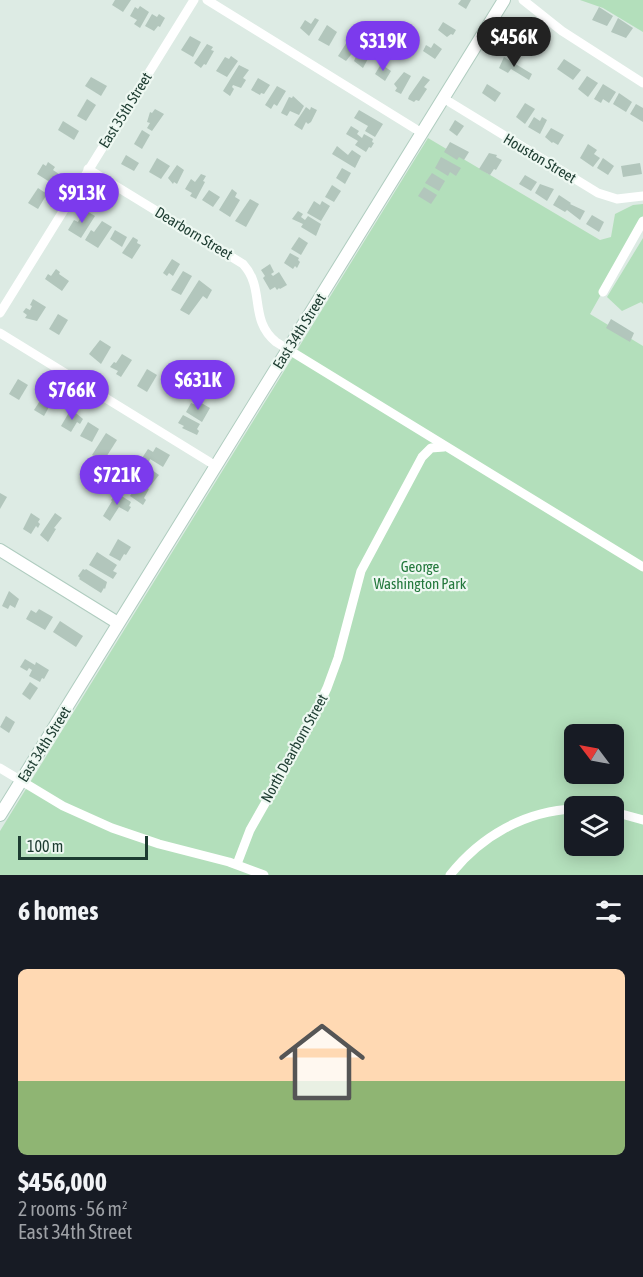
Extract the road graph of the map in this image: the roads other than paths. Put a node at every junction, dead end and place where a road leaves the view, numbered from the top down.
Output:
1 (194, 0) edge
2 (207, 0) edge
3 (504, 0) edge
4 (524, 0) edge
5 (643, 83) edge
6 (444, 98) junction
7 (422, 133) junction
8 (88, 169) junction
9 (643, 196) edge
10 (643, 221) edge
11 (603, 292) dead end
12 (0, 313) edge
13 (0, 333) edge
14 (288, 349) junction
15 (444, 447) junction
16 (216, 466) junction
17 (0, 550) edge
18 (643, 567) edge
19 (118, 623) junction
20 (0, 768) edge
21 (21, 781) junction
22 (564, 811) edge
23 (0, 815) edge
24 (624, 815) edge
25 (643, 820) edge
26 (237, 864) junction
27 (264, 875) edge
28 (450, 875) edge

1 - 8 street, East 35th Street
2 - 7 street
3 - 6 main road, East 34th Street
4 - 5 street
6 - 7 main road, East 34th Street
6 - 9 street, Houston Street
7 - 14 main road, East 34th Street
8 - 12 street, East 35th Street
8 - 14 street, Dearborn Street
10 - 11 street
13 - 16 street
14 - 15 street
14 - 16 main road, East 34th Street
15 - 18 street
15 - 26 street, North Dearborn Street
16 - 19 main road, East 34th Street
17 - 19 main road
19 - 21 main road, East 34th Street
20 - 21 street
21 - 23 main road, East 34th Street
21 - 26 street
22 - 28 street
24 - 25 street
26 - 27 street

